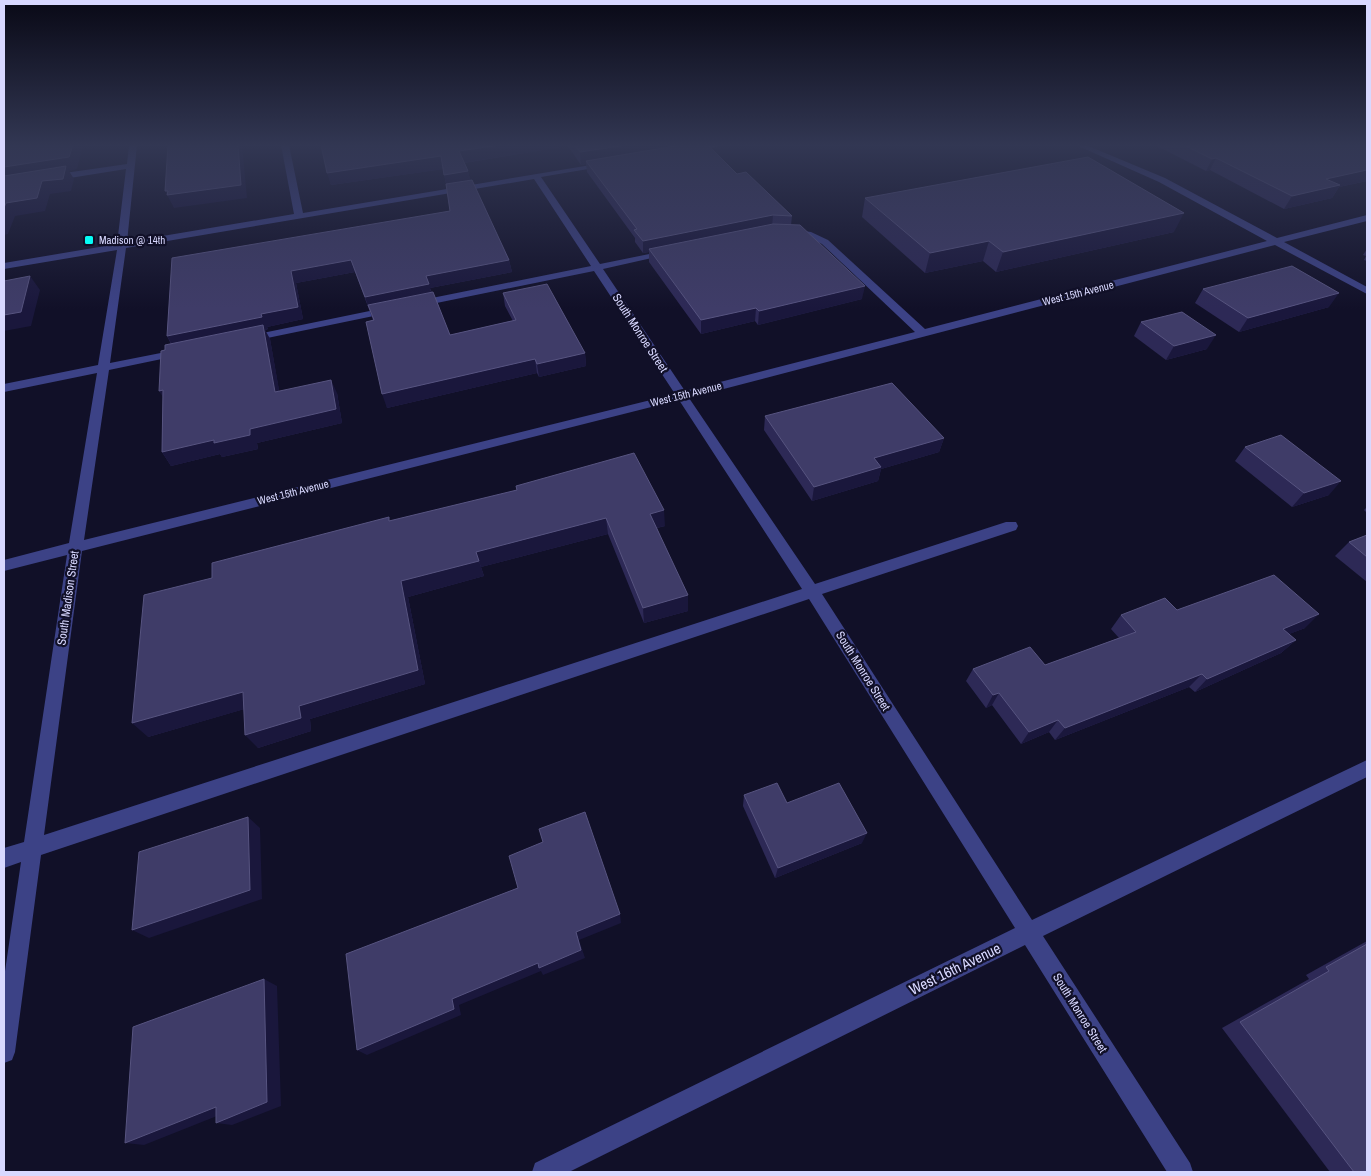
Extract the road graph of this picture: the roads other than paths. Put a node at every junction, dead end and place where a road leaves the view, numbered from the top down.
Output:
1 (127, 200) edge
2 (296, 200) edge
3 (398, 200) edge
4 (552, 200) edge
5 (1199, 200) edge
6 (299, 217) junction
7 (1367, 218) edge
8 (781, 231) edge
9 (1277, 241) junction
10 (122, 246) junction
11 (679, 251) edge
12 (4, 266) edge
13 (596, 268) junction
14 (1367, 291) edge
15 (922, 333) junction
16 (238, 341) edge
17 (189, 351) edge
18 (103, 368) junction
19 (4, 388) edge
20 (681, 396) junction
21 (1011, 526) dead end
22 (76, 546) junction
23 (4, 565) edge
24 (813, 593) junction
25 (1367, 768) edge
26 (32, 849) junction
27 (4, 858) edge
28 (1028, 932) junction
29 (4, 1052) edge
30 (544, 1172) edge
31 (1181, 1172) edge

1 - 10 street, South Madison Street
2 - 6 street
3 - 6 street
4 - 13 street, South Monroe Street
5 - 9 street
6 - 10 street
7 - 9 street, West 15th Avenue
8 - 15 street
9 - 14 street
9 - 15 street, West 15th Avenue
10 - 12 street
10 - 18 street, South Madison Street
11 - 13 street
13 - 16 street
13 - 20 street, South Monroe Street
15 - 20 street, West 15th Avenue
17 - 18 street
18 - 19 street
18 - 22 street, South Madison Street
20 - 22 street, West 15th Avenue
20 - 24 street, South Monroe Street
21 - 24 street
22 - 23 street, West 15th Avenue
22 - 26 street, South Madison Street
24 - 26 street
24 - 28 street, South Monroe Street
25 - 28 street, West 16th Avenue
26 - 27 street
26 - 29 street, South Madison Street
28 - 30 street, West 16th Avenue
28 - 31 street, South Monroe Street

